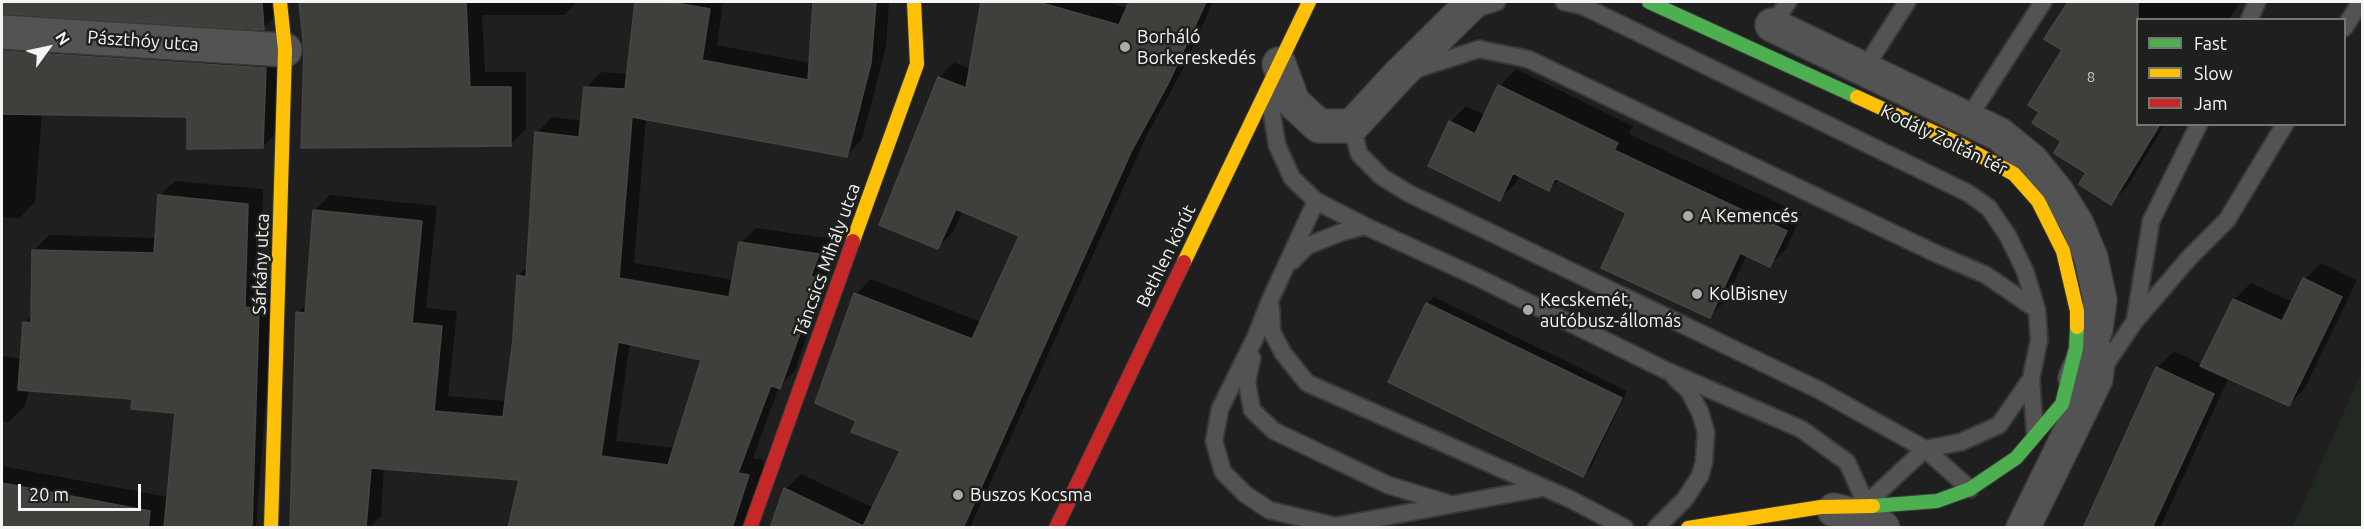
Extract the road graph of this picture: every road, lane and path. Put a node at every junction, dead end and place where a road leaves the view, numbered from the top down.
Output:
1 (280, 2) edge
2 (914, 2) edge
3 (1310, 2) edge
4 (1497, 2) edge
5 (1564, 2) edge
6 (1907, 2) edge
7 (2043, 2) edge
8 (2257, 2) edge
9 (2361, 2) edge
10 (1659, 3) edge
11 (1466, 8) edge
12 (2250, 18) edge
13 (2346, 25) edge
14 (1771, 26) edge
15 (2, 32) edge
16 (285, 50) junction
17 (1274, 75) junction
18 (1399, 75) junction
19 (1857, 82) junction
20 (1352, 126) junction
21 (2198, 126) edge
22 (2284, 126) edge
23 (1961, 130) junction
24 (1316, 201) junction
25 (1365, 226) junction
26 (1284, 272) junction
27 (1271, 298) junction
28 (2100, 300) junction
29 (2037, 310) junction
30 (2135, 321) junction
31 (1256, 336) junction
32 (1665, 369) junction
33 (2031, 379) junction
34 (2096, 379) junction
35 (2062, 404) junction
36 (2036, 437) junction
37 (1925, 449) junction
38 (1542, 488) junction
39 (1970, 489) junction
40 (1450, 503) junction
41 (1821, 507) joint
42 (1874, 516) edge
43 (2029, 516) edge
44 (1061, 522) edge
45 (271, 528) edge
46 (750, 528) edge
47 (1626, 528) edge
48 (1656, 528) edge
49 (1688, 528) edge

1 - 16 street, Sárkány utca
2 - 46 street, Táncsics Mihály utca
3 - 17 street, Bethlen körút
4 - 11 lane
5 - 29 lane
6 - 19 lane
7 - 23 lane
8 - 12 lane
9 - 13 lane
10 - 14 street, Kodály Zoltán tér
11 - 18 street
14 - 19 street, Kodály Zoltán tér
15 - 16 street, Pászthóy utca
16 - 45 street, Sárkány utca
17 - 20 street
17 - 24 lane
17 - 44 street, Bethlen körút
18 - 20 street
18 - 29 lane
19 - 23 street, Kodály Zoltán tér
20 - 37 lane
21 - 30 lane
22 - 30 lane
23 - 28 street, Kodály Zoltán tér
23 - 35 street, Kodály Zoltán tér
24 - 25 lane
24 - 26 lane
25 - 26 lane
25 - 32 lane
26 - 27 lane
27 - 31 lane
27 - 38 lane
28 - 34 street, Kodály Zoltán tér
28 - 35 street, Kodály Zoltán tér
29 - 33 lane
30 - 34 lane
31 - 40 lane
31 - 40 lane
32 - 42 lane
32 - 48 lane
33 - 36 lane
33 - 37 lane
34 - 35 lane
34 - 43 street, Kodály Zoltán tér
35 - 36 street, Kodály Zoltán tér
36 - 39 street, Kodály Zoltán tér
36 - 43 street, Kodály Zoltán tér
37 - 39 lane
37 - 42 lane
38 - 40 lane
38 - 47 lane
39 - 42 street, Kodály Zoltán tér
41 - 42 street, Kodály Zoltán tér
41 - 49 street

